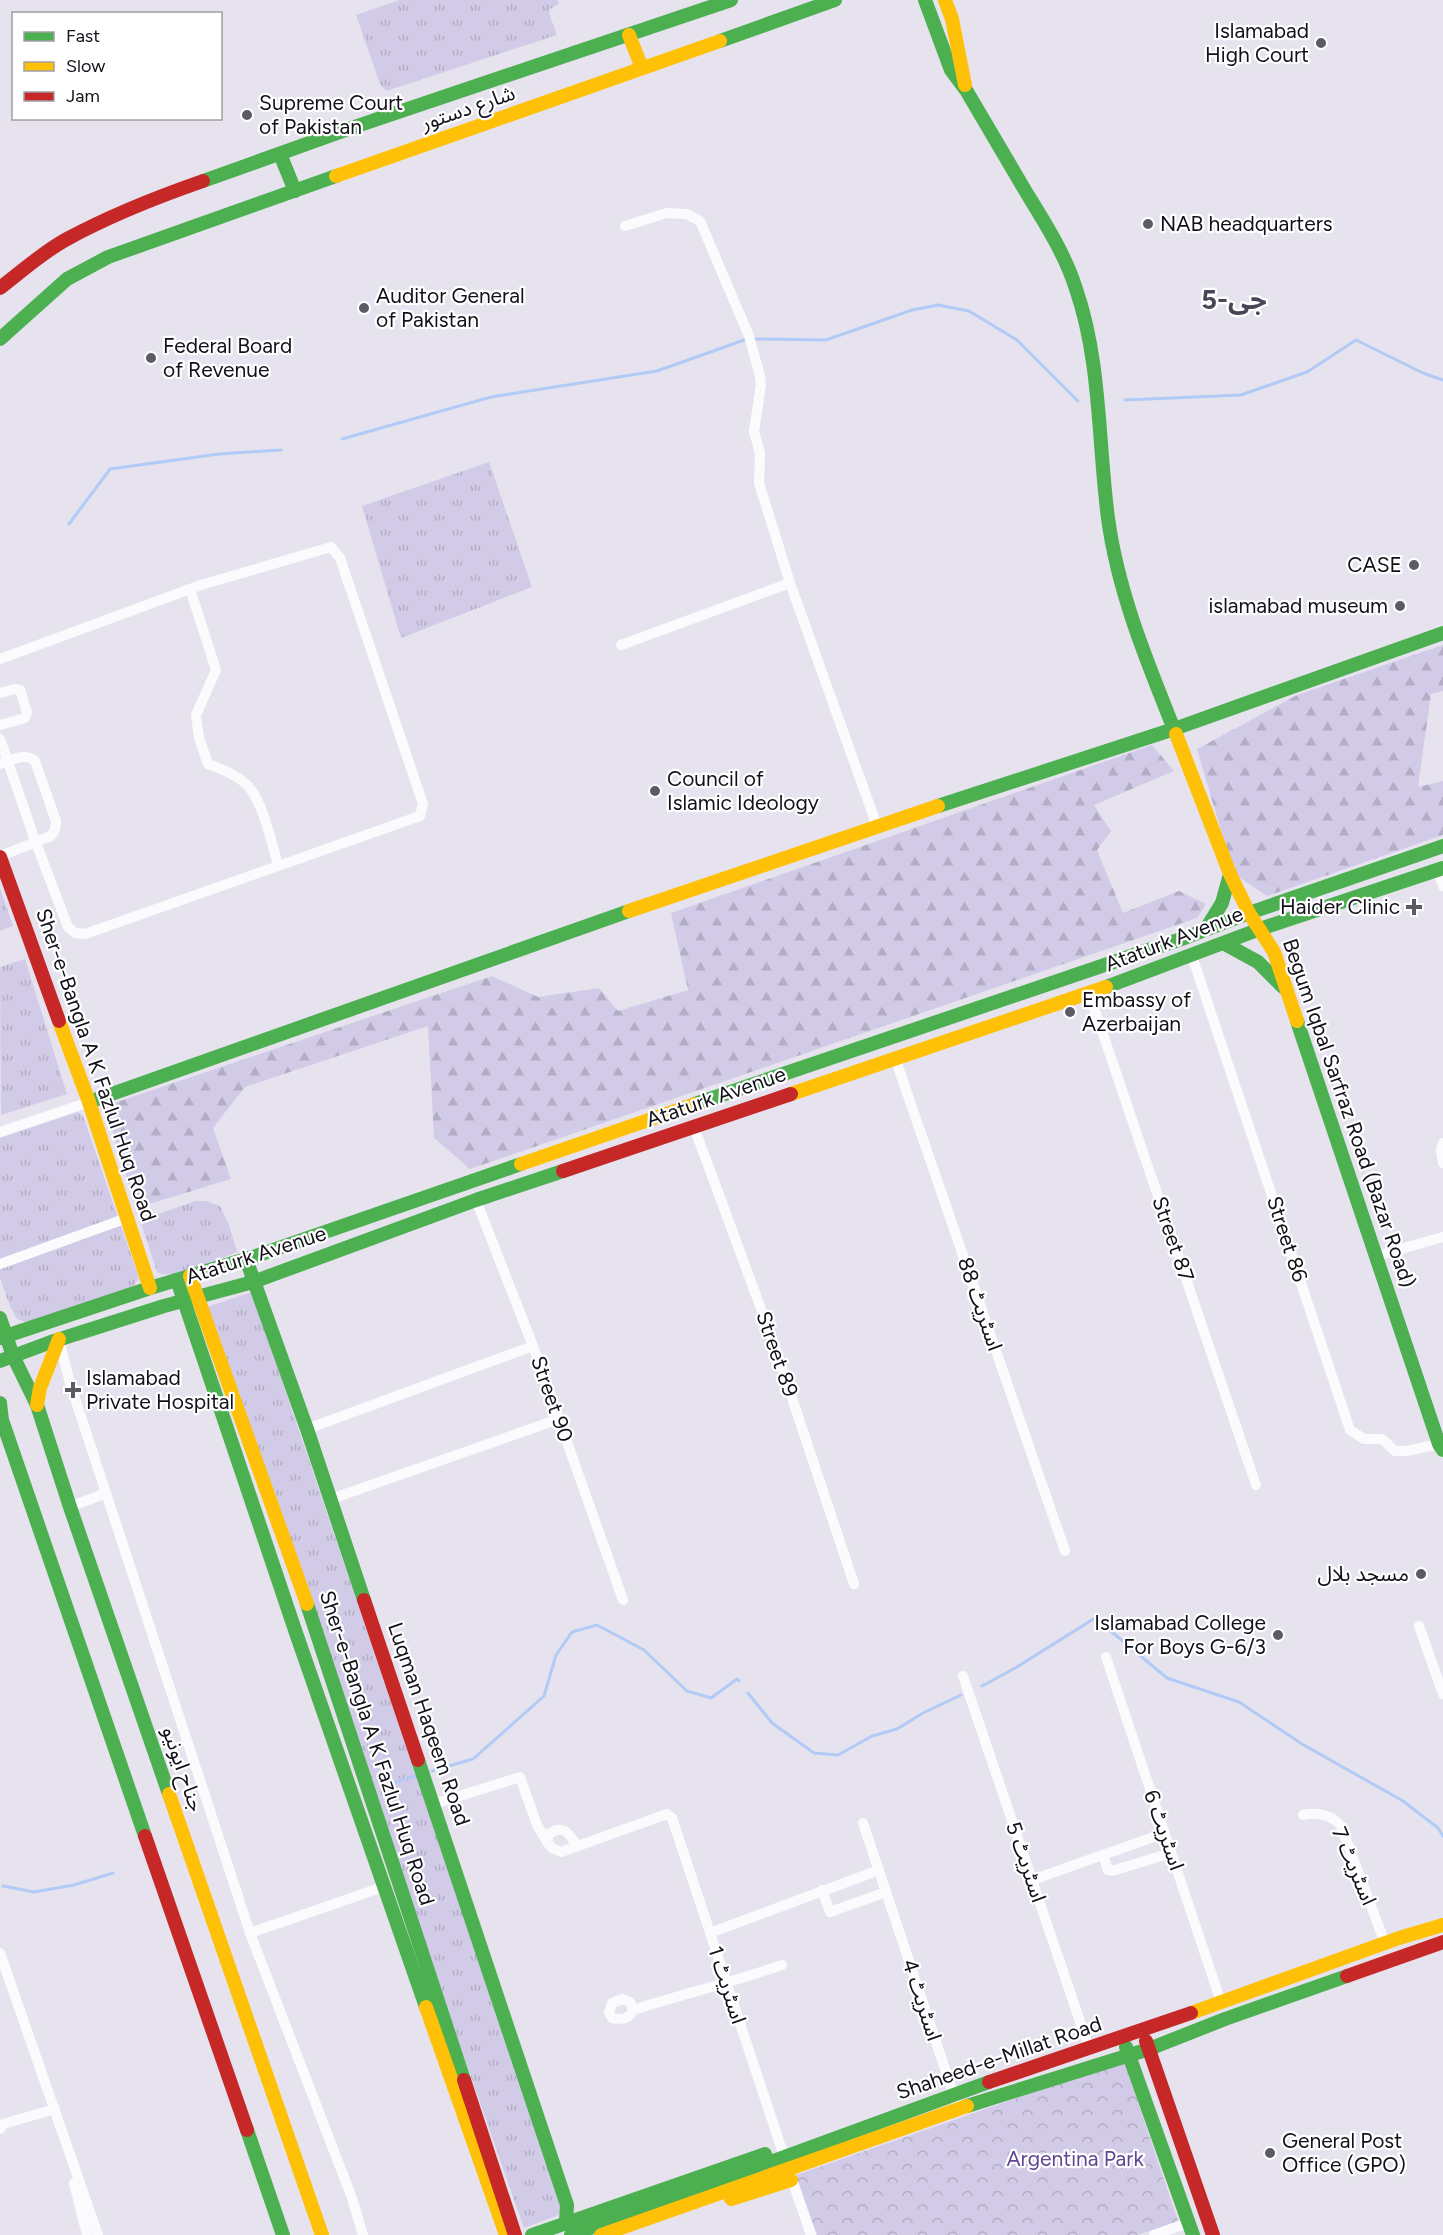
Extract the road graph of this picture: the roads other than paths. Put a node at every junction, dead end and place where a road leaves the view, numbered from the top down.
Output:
1 (731, 0) edge
2 (835, 0) edge
3 (925, 0) edge
4 (945, 0) edge
5 (629, 35) junction
6 (642, 68) junction
7 (966, 90) junction
8 (280, 154) junction
9 (295, 191) junction
10 (625, 226) dead end
11 (0, 288) edge
12 (0, 339) edge
13 (790, 583) junction
14 (190, 589) junction
15 (1443, 633) edge
16 (621, 645) dead end
17 (0, 659) edge
18 (0, 693) edge
19 (0, 725) edge
20 (1174, 729) junction
21 (0, 739) edge
22 (4, 762) edge
23 (877, 826) junction
24 (36, 843) junction
25 (1443, 846) edge
26 (0, 856) edge
27 (278, 865) junction
28 (1440, 869) edge
29 (1230, 874) junction
30 (1443, 886) edge
31 (1249, 913) junction
32 (1206, 929) junction
33 (1260, 929) junction
34 (1225, 944) junction
35 (1192, 956) junction
36 (1287, 991) junction
37 (1089, 993) junction
38 (895, 1058) junction
39 (729, 1093) junction
40 (89, 1102) junction
41 (736, 1113) junction
42 (694, 1127) junction
43 (0, 1132) edge
44 (1443, 1143) edge
45 (1443, 1163) edge
46 (476, 1200) junction
47 (127, 1218) junction
48 (1443, 1237) edge
49 (1376, 1256) junction
50 (246, 1259) junction
51 (0, 1264) edge
52 (183, 1278) junction
53 (253, 1282) junction
54 (150, 1288) junction
55 (190, 1299) junction
56 (0, 1318) edge
57 (3, 1337) edge
58 (59, 1339) junction
59 (533, 1347) junction
60 (7, 1358) edge
61 (0, 1402) edge
62 (37, 1405) junction
63 (559, 1419) junction
64 (307, 1429) junction
65 (1441, 1447) edge
66 (1256, 1485) dead end
67 (106, 1493) junction
68 (331, 1499) junction
69 (70, 1506) junction
70 (1065, 1551) dead end
71 (854, 1584) dead end
72 (623, 1600) dead end
73 (1419, 1626) dead end
74 (1106, 1658) dead end
75 (963, 1676) dead end
76 (1443, 1694) edge
77 (434, 1804) junction
78 (1304, 1815) dead end
79 (863, 1823) dead end
80 (1165, 1833) junction
81 (547, 1842) junction
82 (577, 1846) junction
83 (1172, 1853) junction
84 (1103, 1855) junction
85 (879, 1870) junction
86 (1032, 1880) junction
87 (383, 1887) junction
88 (822, 1890) junction
89 (886, 1892) junction
90 (1443, 1925) edge
91 (250, 1933) junction
92 (710, 1933) junction
93 (1399, 1938) junction
94 (1443, 1942) edge
95 (1385, 1943) junction
96 (0, 1953) edge
97 (1404, 1954) junction
98 (782, 1965) dead end
99 (727, 1984) junction
100 (1221, 2002) junction
101 (633, 2010) dead end
102 (1143, 2031) junction
103 (1123, 2038) junction
104 (1089, 2048) junction
105 (1149, 2049) junction
106 (1129, 2055) junction
107 (953, 2094) junction
108 (959, 2108) junction
109 (55, 2109) junction
110 (0, 2129) edge
111 (1178, 2133) junction
112 (1159, 2139) junction
113 (69, 2150) junction
114 (786, 2163) junction
115 (567, 2205) junction
116 (583, 2216) junction
117 (568, 2229) edge
118 (1191, 2229) edge
119 (87, 2235) edge
120 (98, 2235) edge
121 (283, 2235) edge
122 (322, 2235) edge
123 (363, 2235) edge
124 (506, 2235) edge
125 (515, 2235) edge
126 (532, 2235) edge
127 (601, 2235) edge
128 (625, 2235) edge
129 (811, 2235) edge
130 (1154, 2235) edge
131 (1213, 2235) edge

1 - 5 street, شارع دستور
2 - 6 street, شارع دستور
3 - 7 street, Begum Iqbal Sarfraz Road (Bazar Road)
4 - 7 street
5 - 6 street
5 - 8 street, شارع دستور
6 - 9 street, شارع دستور
7 - 20 street, Begum Iqbal Sarfraz Road (Bazar Road)
8 - 9 street
8 - 11 street, شارع دستور
9 - 12 street, شارع دستور
10 - 13 street
13 - 16 street
13 - 23 street
14 - 17 street
14 - 27 street
14 - 27 street
15 - 20 street
18 - 19 street
20 - 23 street
20 - 29 street, Begum Iqbal Sarfraz Road (Bazar Road)
21 - 22 street
22 - 24 street
22 - 24 street
23 - 40 street
24 - 26 street
24 - 27 street
25 - 31 street, Ataturk Avenue
26 - 40 street, Sher-e-Bangla A K Fazlul Huq Road
28 - 30 street
28 - 33 street, Ataturk Avenue
29 - 31 street, Begum Iqbal Sarfraz Road (Bazar Road)
29 - 32 street
31 - 32 street, Ataturk Avenue
31 - 33 street, Begum Iqbal Sarfraz Road (Bazar Road)
32 - 39 street, Ataturk Avenue
33 - 34 street, Ataturk Avenue
33 - 36 street, Begum Iqbal Sarfraz Road (Bazar Road)
34 - 35 street, Ataturk Avenue
34 - 36 street
35 - 37 street, Ataturk Avenue
35 - 65 street, Street 86
36 - 49 street, Begum Iqbal Sarfraz Road (Bazar Road)
37 - 38 street, Ataturk Avenue
37 - 66 street, Street 87
38 - 41 street, Ataturk Avenue
38 - 70 street, اسٹریٹ 88
39 - 41 street
39 - 50 street, Ataturk Avenue
40 - 43 street
40 - 47 street, Sher-e-Bangla A K Fazlul Huq Road
41 - 42 street, Ataturk Avenue
42 - 46 street, Ataturk Avenue
42 - 71 street, Street 89
44 - 45 street
46 - 53 street, Ataturk Avenue
46 - 59 street, Street 90
47 - 51 street
47 - 54 street, Sher-e-Bangla A K Fazlul Huq Road
48 - 49 street
49 - 65 street, Begum Iqbal Sarfraz Road (Bazar Road)
50 - 52 street, Ataturk Avenue
50 - 53 street, Luqman Haqeem Road
52 - 54 street, Ataturk Avenue
52 - 55 street, Sher-e-Bangla A K Fazlul Huq Road
53 - 55 street, Ataturk Avenue
53 - 64 street, Luqman Haqeem Road
54 - 57 street, Ataturk Avenue
55 - 58 street, Ataturk Avenue
55 - 87 street, Sher-e-Bangla A K Fazlul Huq Road
55 - 125 street, Sher-e-Bangla A K Fazlul Huq Road
56 - 57 street, جناح ایونیو
57 - 60 street, جناح ایونیو
58 - 60 street, Ataturk Avenue
58 - 62 street
58 - 67 street
59 - 63 street, Street 90
59 - 64 street
60 - 62 street, جناح ایونیو
61 - 121 street
62 - 69 street, جناح ایونیو
63 - 68 street
63 - 72 street, Street 90
64 - 68 street, Luqman Haqeem Road
67 - 69 street
67 - 91 street
68 - 77 street, Luqman Haqeem Road
69 - 122 street, جناح ایونیو
73 - 76 street
74 - 80 street, اسٹریٹ 6
75 - 86 street, اسٹریٹ 5
77 - 81 street
77 - 115 street, Luqman Haqeem Road
78 - 95 street, اسٹریٹ 7
79 - 85 street, اسٹریٹ 4
80 - 83 street, اسٹریٹ 6
80 - 84 street
81 - 82 street
81 - 82 street
82 - 92 street, اسٹریٹ 1
83 - 84 street
83 - 100 street, اسٹریٹ 6
84 - 86 street
85 - 88 street
85 - 89 street, اسٹریٹ 4
86 - 104 street, اسٹریٹ 5
87 - 91 street
87 - 124 street, Sher-e-Bangla A K Fazlul Huq Road
88 - 89 street
88 - 92 street
89 - 107 street, اسٹریٹ 4
90 - 93 street, Shaheed-e-Millat Road
91 - 123 street
92 - 99 street, اسٹریٹ 1
93 - 95 street, Shaheed-e-Millat Road
93 - 97 street
94 - 97 street, Shaheed-e-Millat Road
95 - 100 street, Shaheed-e-Millat Road
96 - 109 street
97 - 105 street, Shaheed-e-Millat Road
98 - 99 street
99 - 101 street
99 - 114 street, اسٹریٹ 1
100 - 102 street, Shaheed-e-Millat Road
102 - 103 street, Shaheed-e-Millat Road
102 - 105 street
103 - 104 street, Shaheed-e-Millat Road
103 - 106 street
104 - 107 street, Shaheed-e-Millat Road
105 - 106 street, Shaheed-e-Millat Road
105 - 111 street
106 - 108 street, Shaheed-e-Millat Road
106 - 112 street
107 - 108 street, اسٹریٹ 4
107 - 114 street, Shaheed-e-Millat Road
108 - 114 street, Shaheed-e-Millat Road
109 - 110 street
109 - 113 street
111 - 112 street
111 - 131 street
112 - 118 street
113 - 119 street
113 - 120 street
114 - 116 street, Shaheed-e-Millat Road
114 - 117 street, Shaheed-e-Millat Road
114 - 127 street, Shaheed-e-Millat Road
114 - 128 street, Shaheed-e-Millat Road
114 - 129 street, اسٹریٹ 1
115 - 116 street
115 - 117 street, Luqman Haqeem Road
116 - 117 street, Shaheed-e-Millat Road
117 - 126 street, Shaheed-e-Millat Road
118 - 130 street

